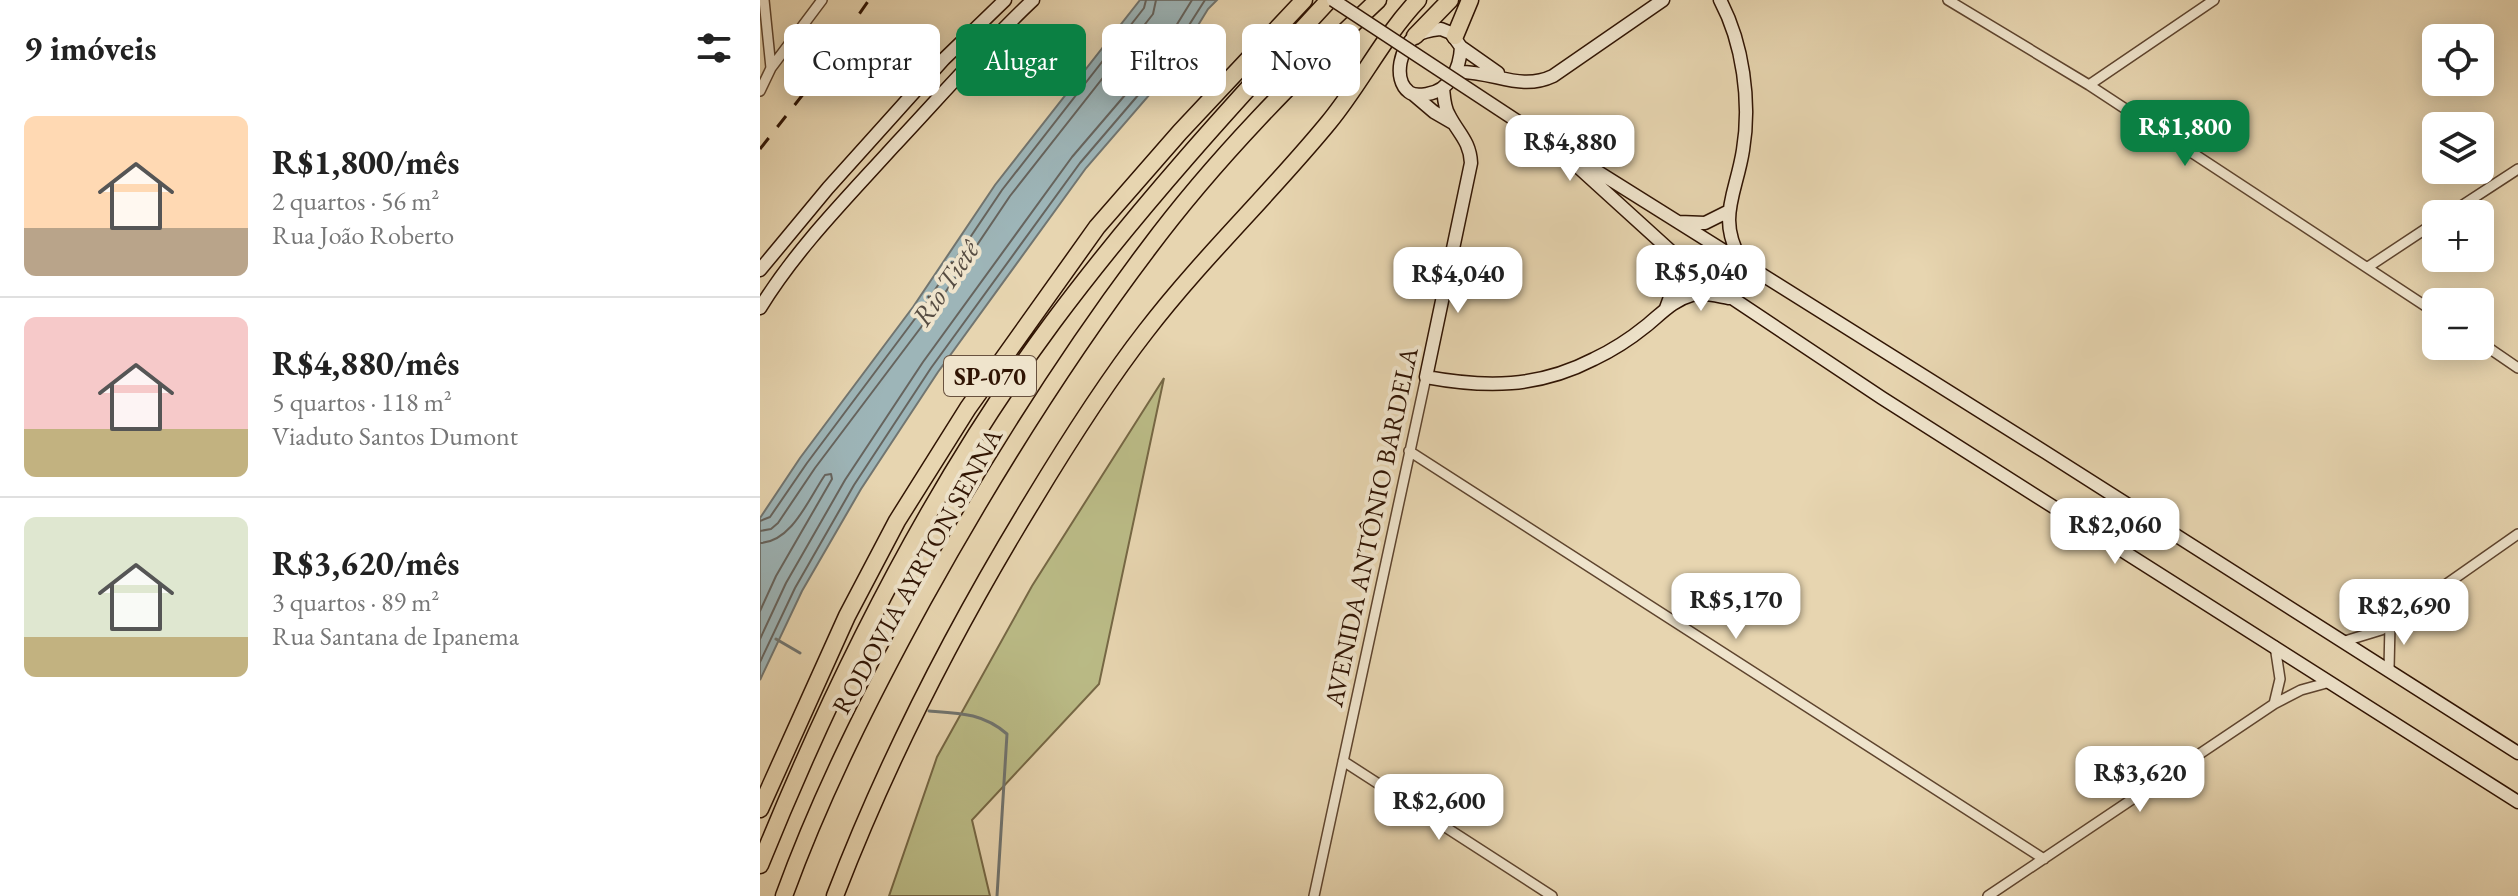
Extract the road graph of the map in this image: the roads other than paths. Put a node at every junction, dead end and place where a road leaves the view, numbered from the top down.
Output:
1 (764, 0) edge
2 (822, 0) edge
3 (1005, 0) edge
4 (1033, 0) edge
5 (1304, 0) edge
6 (1331, 0) edge
7 (1378, 0) edge
8 (1418, 0) edge
9 (1450, 0) edge
10 (1470, 0) edge
11 (1663, 0) edge
12 (1720, 0) edge
13 (1948, 0) edge
14 (2214, 0) edge
15 (1415, 36) junction
16 (1458, 42) junction
17 (771, 68) junction
18 (1455, 72) junction
19 (1504, 77) junction
20 (2089, 85) junction
21 (1443, 88) junction
22 (760, 91) edge
23 (1414, 95) junction
24 (1455, 124) junction
25 (1550, 143) junction
26 (2518, 169) edge
27 (2470, 200) edge
28 (1729, 211) junction
29 (1673, 220) junction
30 (2422, 231) edge
31 (1675, 255) junction
32 (1744, 265) junction
33 (2368, 267) junction
34 (760, 270) edge
35 (1732, 298) junction
36 (2422, 304) edge
37 (760, 308) edge
38 (1666, 308) junction
39 (2494, 352) edge
40 (2518, 368) edge
41 (1426, 377) junction
42 (1409, 451) junction
43 (2518, 534) edge
44 (872, 618) junction
45 (2390, 624) junction
46 (2345, 641) junction
47 (2275, 646) junction
48 (2389, 669) junction
49 (2330, 682) junction
50 (2274, 704) junction
51 (2518, 753) edge
52 (782, 757) junction
53 (1343, 761) junction
54 (2518, 802) edge
55 (760, 809) edge
56 (810, 834) junction
57 (2044, 859) junction
58 (760, 865) edge
59 (784, 896) edge
60 (794, 896) edge
61 (835, 896) edge
62 (1314, 896) edge
63 (1552, 896) edge
64 (1988, 896) edge

1 - 17 street
2 - 17 street
3 - 34 main road
4 - 37 main road
5 - 52 highway, RODOVIA AYRTON SENNA / SP-070
6 - 25 main road, bridge
6 - 44 highway, RODOVIA AYRTON SENNA / SP-070
7 - 56 highway, RODOVIA AYRTON SENNA / SP-070
8 - 61 highway
9 - 15 highway
10 - 16 highway
11 - 19 main road
12 - 28 main road
13 - 20 street
14 - 20 street
15 - 16 main road
15 - 23 main road
16 - 18 main road
16 - 19 main road
17 - 22 street
18 - 19 main road
18 - 21 main road
20 - 33 street
21 - 23 main road
21 - 24 main road, AVENIDA ANTÔNIO BARDELA
23 - 24 main road
24 - 41 main road, AVENIDA ANTÔNIO BARDELA
25 - 29 main road
25 - 31 main road
26 - 27 street
28 - 29 main road
28 - 32 main road
29 - 32 main road
30 - 33 street
31 - 35 main road
31 - 38 main road
32 - 46 main road
33 - 36 street
35 - 38 main road
35 - 47 main road
38 - 41 main road
39 - 40 street
41 - 42 street, AVENIDA ANTÔNIO BARDELA
42 - 53 street, AVENIDA ANTÔNIO BARDELA
42 - 57 street
43 - 45 street
44 - 52 highway
44 - 58 highway, RODOVIA AYRTON SENNA / SP-070
45 - 46 street
45 - 48 street
46 - 48 main road
47 - 49 main road
47 - 50 street
48 - 51 main road
49 - 50 street
49 - 54 main road
50 - 57 street
52 - 55 highway, RODOVIA AYRTON SENNA / SP-070
53 - 62 street, AVENIDA ANTÔNIO BARDELA
53 - 63 street
56 - 59 highway, RODOVIA AYRTON SENNA / SP-070
56 - 60 highway
57 - 64 street

